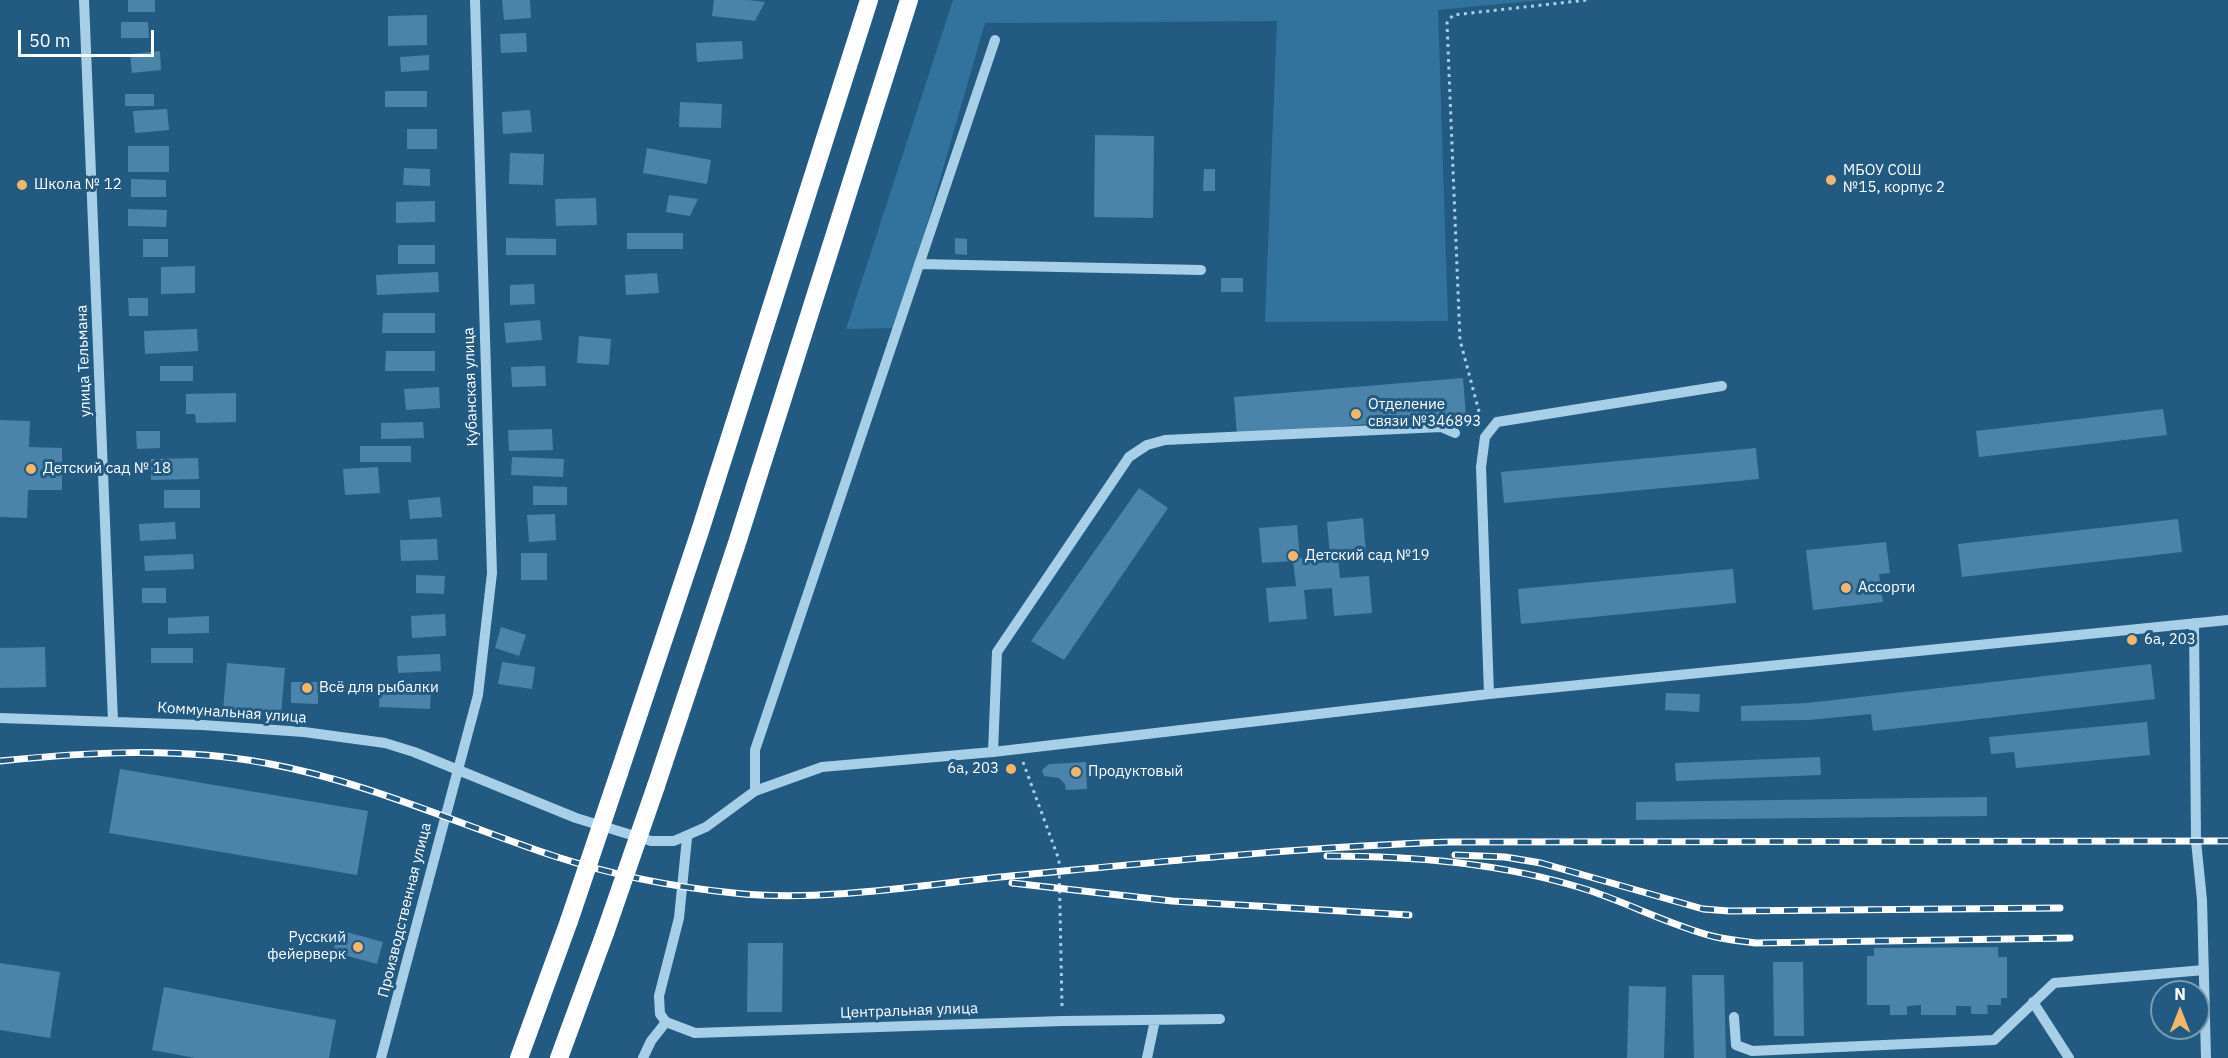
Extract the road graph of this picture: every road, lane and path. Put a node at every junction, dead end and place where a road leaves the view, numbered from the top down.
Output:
1 (84, 0) edge
2 (475, 0) edge
3 (869, 0) edge
4 (909, 0) edge
5 (1587, 0) edge
6 (995, 40) dead end
7 (920, 264) junction
8 (1201, 270) dead end
9 (1722, 386) dead end
10 (1455, 433) dead end
11 (1485, 437) junction
12 (2228, 620) edge
13 (2193, 623) junction
14 (1489, 694) junction
15 (0, 718) edge
16 (113, 721) junction
17 (1018, 749) junction
18 (993, 752) junction
19 (457, 769) junction
20 (755, 791) junction
21 (687, 838) junction
22 (2204, 970) junction
23 (2033, 1002) junction
24 (1734, 1017) dead end
25 (1220, 1019) dead end
26 (1155, 1020) junction
27 (1063, 1021) junction
28 (666, 1023) junction
29 (1752, 1054) edge
30 (381, 1058) edge
31 (519, 1058) edge
32 (559, 1058) edge
33 (644, 1058) edge
34 (1147, 1058) edge
35 (2069, 1058) edge
36 (2206, 1058) edge

1 - 16 street, улица Тельмана
2 - 19 street, Кубанская улица
3 - 31 highway, bridge
4 - 32 highway, bridge
5 - 11 path
6 - 7 street
7 - 8 street
7 - 20 street
9 - 11 street
10 - 18 street
11 - 14 street
12 - 13 street
13 - 14 street
13 - 22 street
14 - 17 street
15 - 16 street, Коммунальная улица
16 - 19 street, Коммунальная улица
17 - 18 street
17 - 27 path
18 - 20 street
19 - 21 street, Коммунальная улица
19 - 30 street, Производственная улица
20 - 21 street
21 - 28 street
22 - 23 street
22 - 36 street
23 - 29 street
23 - 35 street
24 - 29 street
25 - 26 street, Центральная улица
26 - 27 street, Центральная улица
26 - 34 street
27 - 28 street, Центральная улица
28 - 33 street

